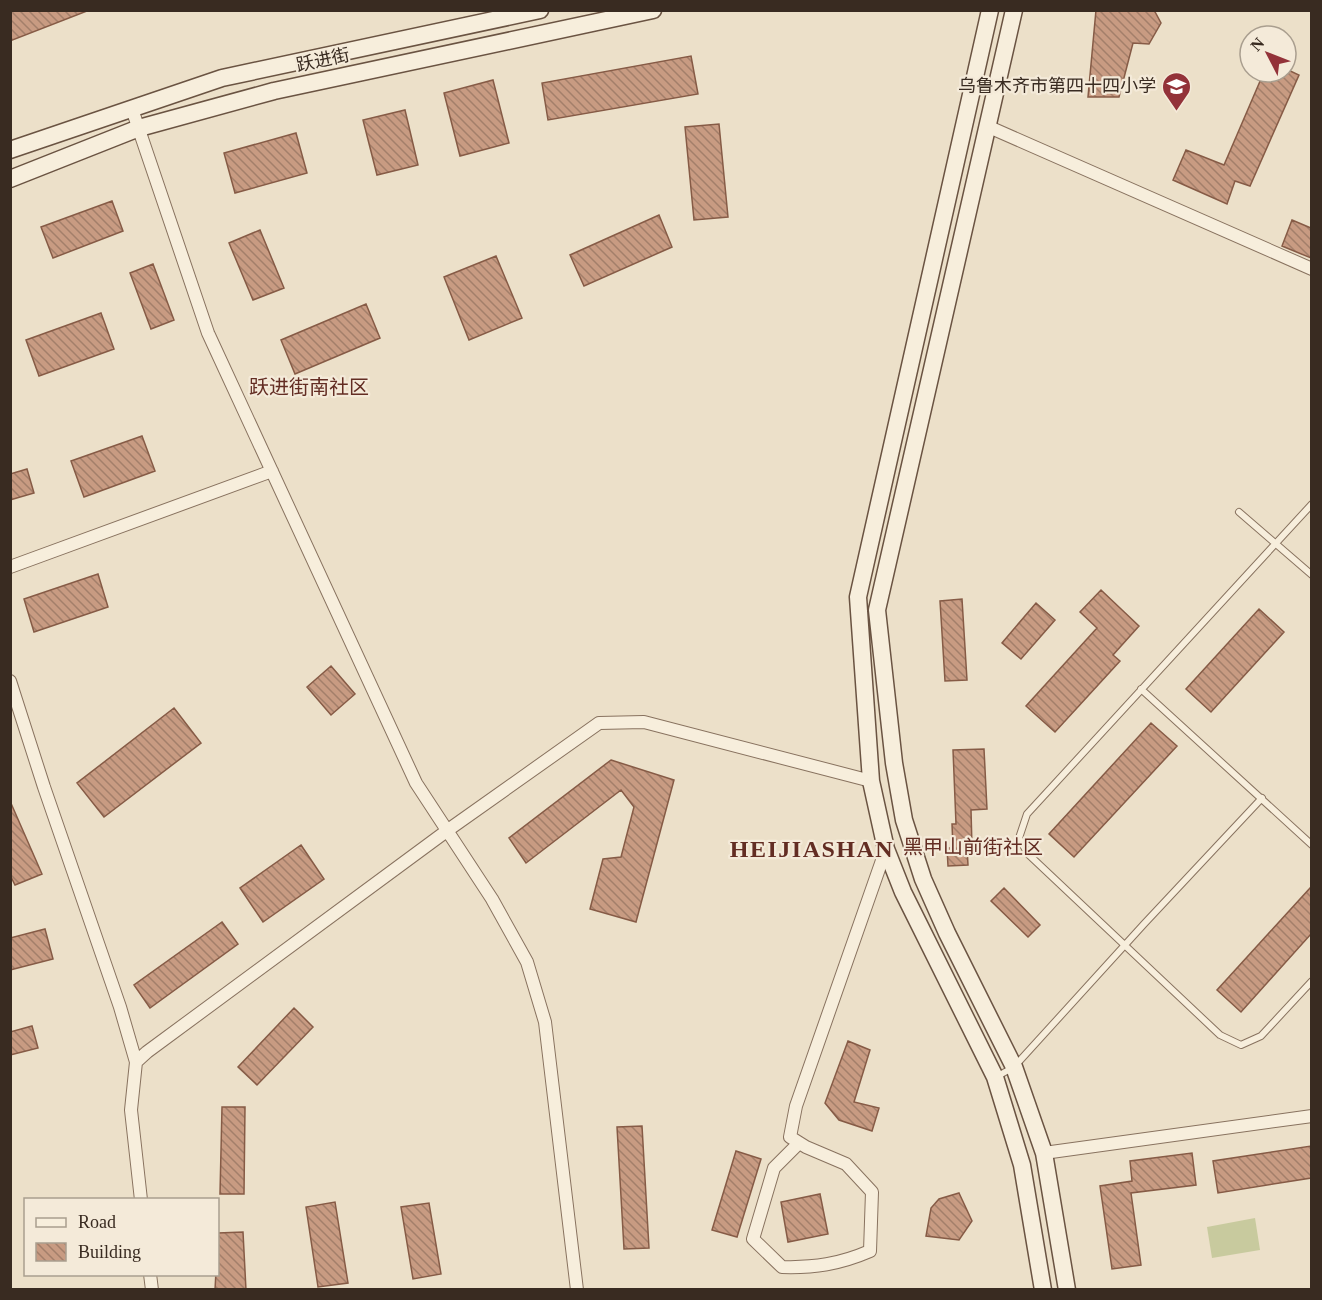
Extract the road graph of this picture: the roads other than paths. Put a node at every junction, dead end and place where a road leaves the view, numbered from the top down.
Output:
1 (540, 10) edge
2 (653, 10) edge
3 (990, 10) edge
4 (1014, 10) edge
5 (132, 109) junction
6 (988, 127) junction
7 (139, 128) junction
8 (41, 140) junction
9 (10, 150) edge
10 (47, 165) junction
11 (10, 179) edge
12 (1311, 268) edge
13 (272, 471) junction
14 (1311, 504) edge
15 (1239, 512) dead end
16 (1276, 543) junction
17 (10, 567) edge
18 (1311, 575) edge
19 (10, 681) edge
20 (1141, 690) junction
21 (871, 781) junction
22 (1262, 798) junction
23 (448, 830) junction
24 (1311, 845) edge
25 (886, 849) junction
26 (1125, 945) junction
27 (1311, 981) edge
28 (136, 1062) junction
29 (1014, 1067) junction
30 (995, 1077) junction
31 (1311, 1116) edge
32 (800, 1143) junction
33 (1044, 1153) junction
34 (141, 1198) edge
35 (577, 1290) edge
36 (1042, 1290) edge
37 (1067, 1290) edge

1 - 5 street, 跃进街
2 - 7 street, 跃进街
3 - 21 street
4 - 6 street
5 - 7 street
5 - 8 street, 跃进街
6 - 12 street
6 - 29 street
7 - 10 street, 跃进街
7 - 13 street
8 - 9 street, 跃进街
8 - 10 street
10 - 11 street, 跃进街
13 - 17 street
13 - 23 street
14 - 16 lane
15 - 16 lane
16 - 18 lane
16 - 20 lane
19 - 28 street
20 - 22 lane
20 - 26 lane
21 - 23 street
21 - 25 street
22 - 24 lane
22 - 26 lane
23 - 28 street
23 - 35 street
25 - 30 street
25 - 32 street
26 - 27 lane
26 - 29 lane
28 - 34 street
29 - 30 lane
29 - 33 street
30 - 36 street
31 - 33 street
32 - 32 street
33 - 37 street

